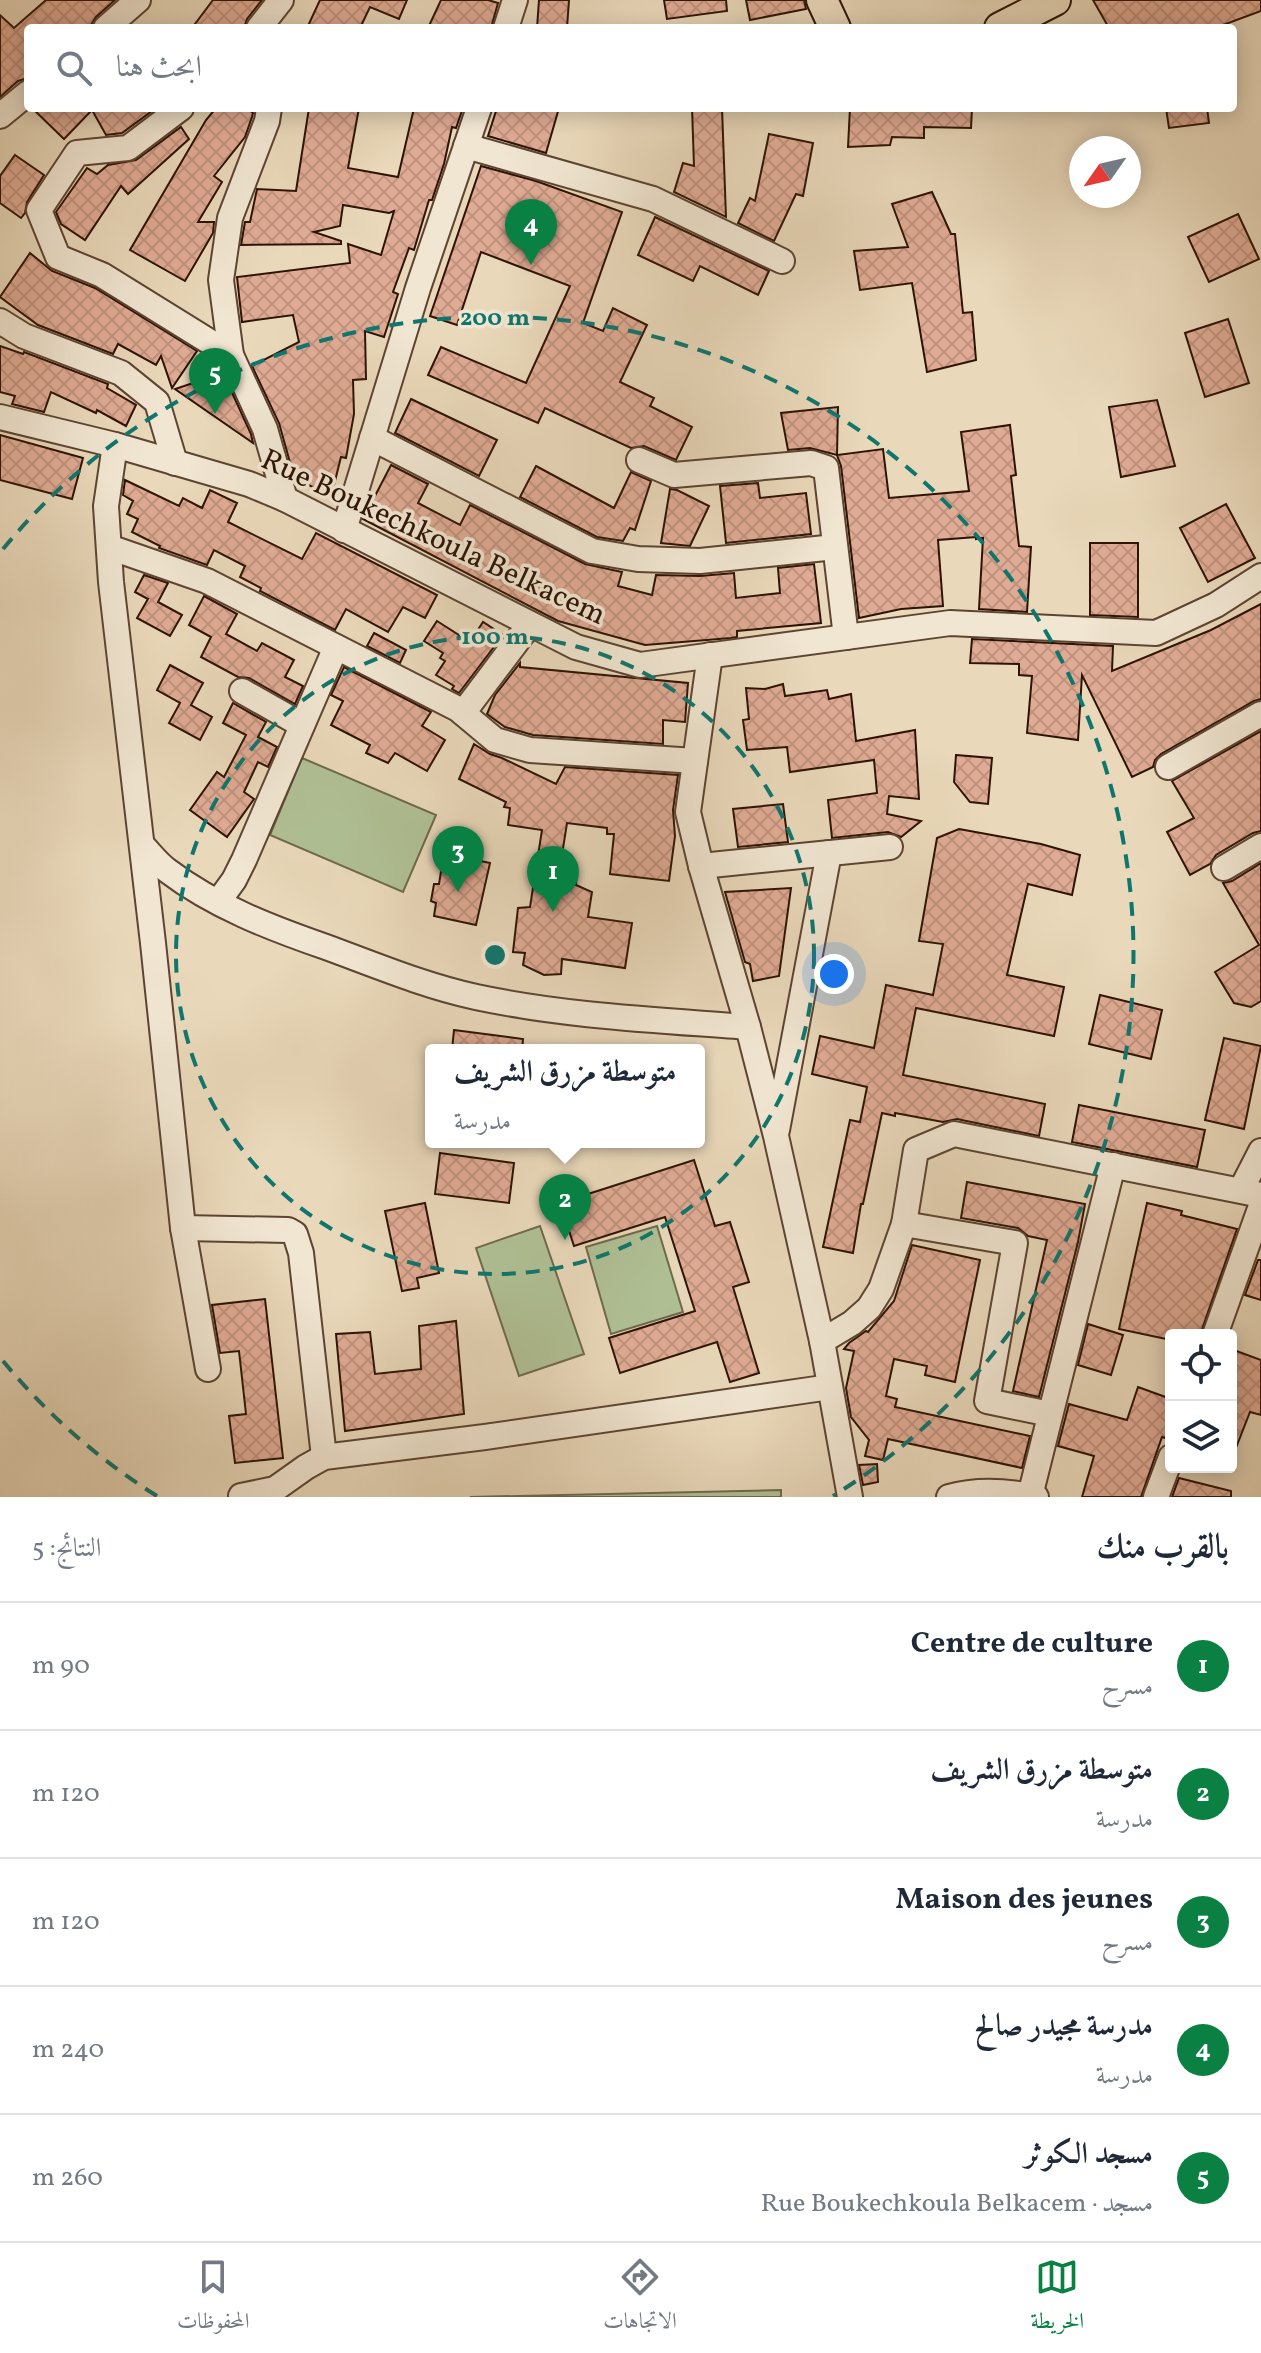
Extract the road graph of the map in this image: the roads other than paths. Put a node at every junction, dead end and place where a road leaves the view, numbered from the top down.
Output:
1 (138, 0) edge
2 (282, 0) edge
3 (515, 0) edge
4 (822, 0) edge
5 (1055, 0) edge
6 (111, 24) edge
7 (262, 24) edge
8 (279, 24) edge
9 (507, 24) edge
10 (833, 24) edge
11 (1008, 24) edge
12 (24, 96) edge
13 (176, 112) edge
14 (268, 112) edge
15 (478, 112) edge
16 (0, 116) edge
17 (466, 146) junction
18 (782, 261) dead end
19 (0, 321) edge
20 (231, 355) junction
21 (0, 417) edge
22 (372, 438) junction
23 (115, 445) junction
24 (639, 460) dead end
25 (175, 463) junction
26 (285, 499) junction
27 (344, 530) junction
28 (109, 547) junction
29 (835, 547) junction
30 (1261, 576) edge
31 (530, 624) junction
32 (846, 637) junction
33 (336, 647) junction
34 (710, 655) junction
35 (242, 691) dead end
36 (463, 713) junction
37 (1261, 714) edge
38 (302, 725) junction
39 (695, 761) junction
40 (1168, 767) dead end
41 (142, 845) junction
42 (1261, 846) edge
43 (890, 847) dead end
44 (829, 853) junction
45 (701, 866) junction
46 (1224, 868) dead end
47 (218, 902) junction
48 (748, 1027) junction
49 (776, 1136) junction
50 (1261, 1151) edge
51 (1113, 1165) junction
52 (1251, 1193) edge
53 (1261, 1206) edge
54 (904, 1224) junction
55 (183, 1228) junction
56 (1217, 1329) edge
57 (822, 1341) junction
58 (208, 1369) dead end
59 (830, 1387) junction
60 (1050, 1414) junction
61 (324, 1457) junction
62 (1165, 1473) edge
63 (241, 1496) edge
64 (1033, 1496) edge
65 (850, 1497) edge
66 (949, 1497) edge
67 (1156, 1497) edge

1 - 6 street
2 - 7 street
2 - 8 street
3 - 9 street
4 - 10 main road
5 - 11 main road
12 - 16 street
13 - 20 street
14 - 20 street
15 - 17 street
17 - 18 street
17 - 22 street
19 - 25 street
20 - 26 street
21 - 23 street, Rue Boukechkoula Belkacem
22 - 27 street
22 - 29 street
23 - 25 street, Rue Boukechkoula Belkacem
23 - 28 street
24 - 29 street
25 - 26 street, Rue Boukechkoula Belkacem
26 - 27 street, Rue Boukechkoula Belkacem
27 - 31 street, Rue Boukechkoula Belkacem
28 - 33 street
28 - 41 street
29 - 32 street
30 - 32 street, Rue Boukechkoula Belkacem
31 - 34 street, Rue Boukechkoula Belkacem
31 - 36 street
32 - 34 street, Rue Boukechkoula Belkacem
33 - 36 street
33 - 38 street
34 - 39 street
35 - 38 street
36 - 39 street
37 - 40 street
38 - 47 street
39 - 45 street
41 - 47 street
41 - 55 street
42 - 46 street
43 - 44 street
44 - 45 street
44 - 49 street
45 - 48 street
47 - 48 street
48 - 49 street
49 - 57 street
50 - 52 street
51 - 52 street
51 - 54 street
51 - 60 street
53 - 56 street
54 - 57 street
54 - 60 street
55 - 58 street
55 - 61 street
57 - 59 street
59 - 61 street
59 - 65 street
60 - 64 street
61 - 63 street
62 - 67 street
64 - 66 street

